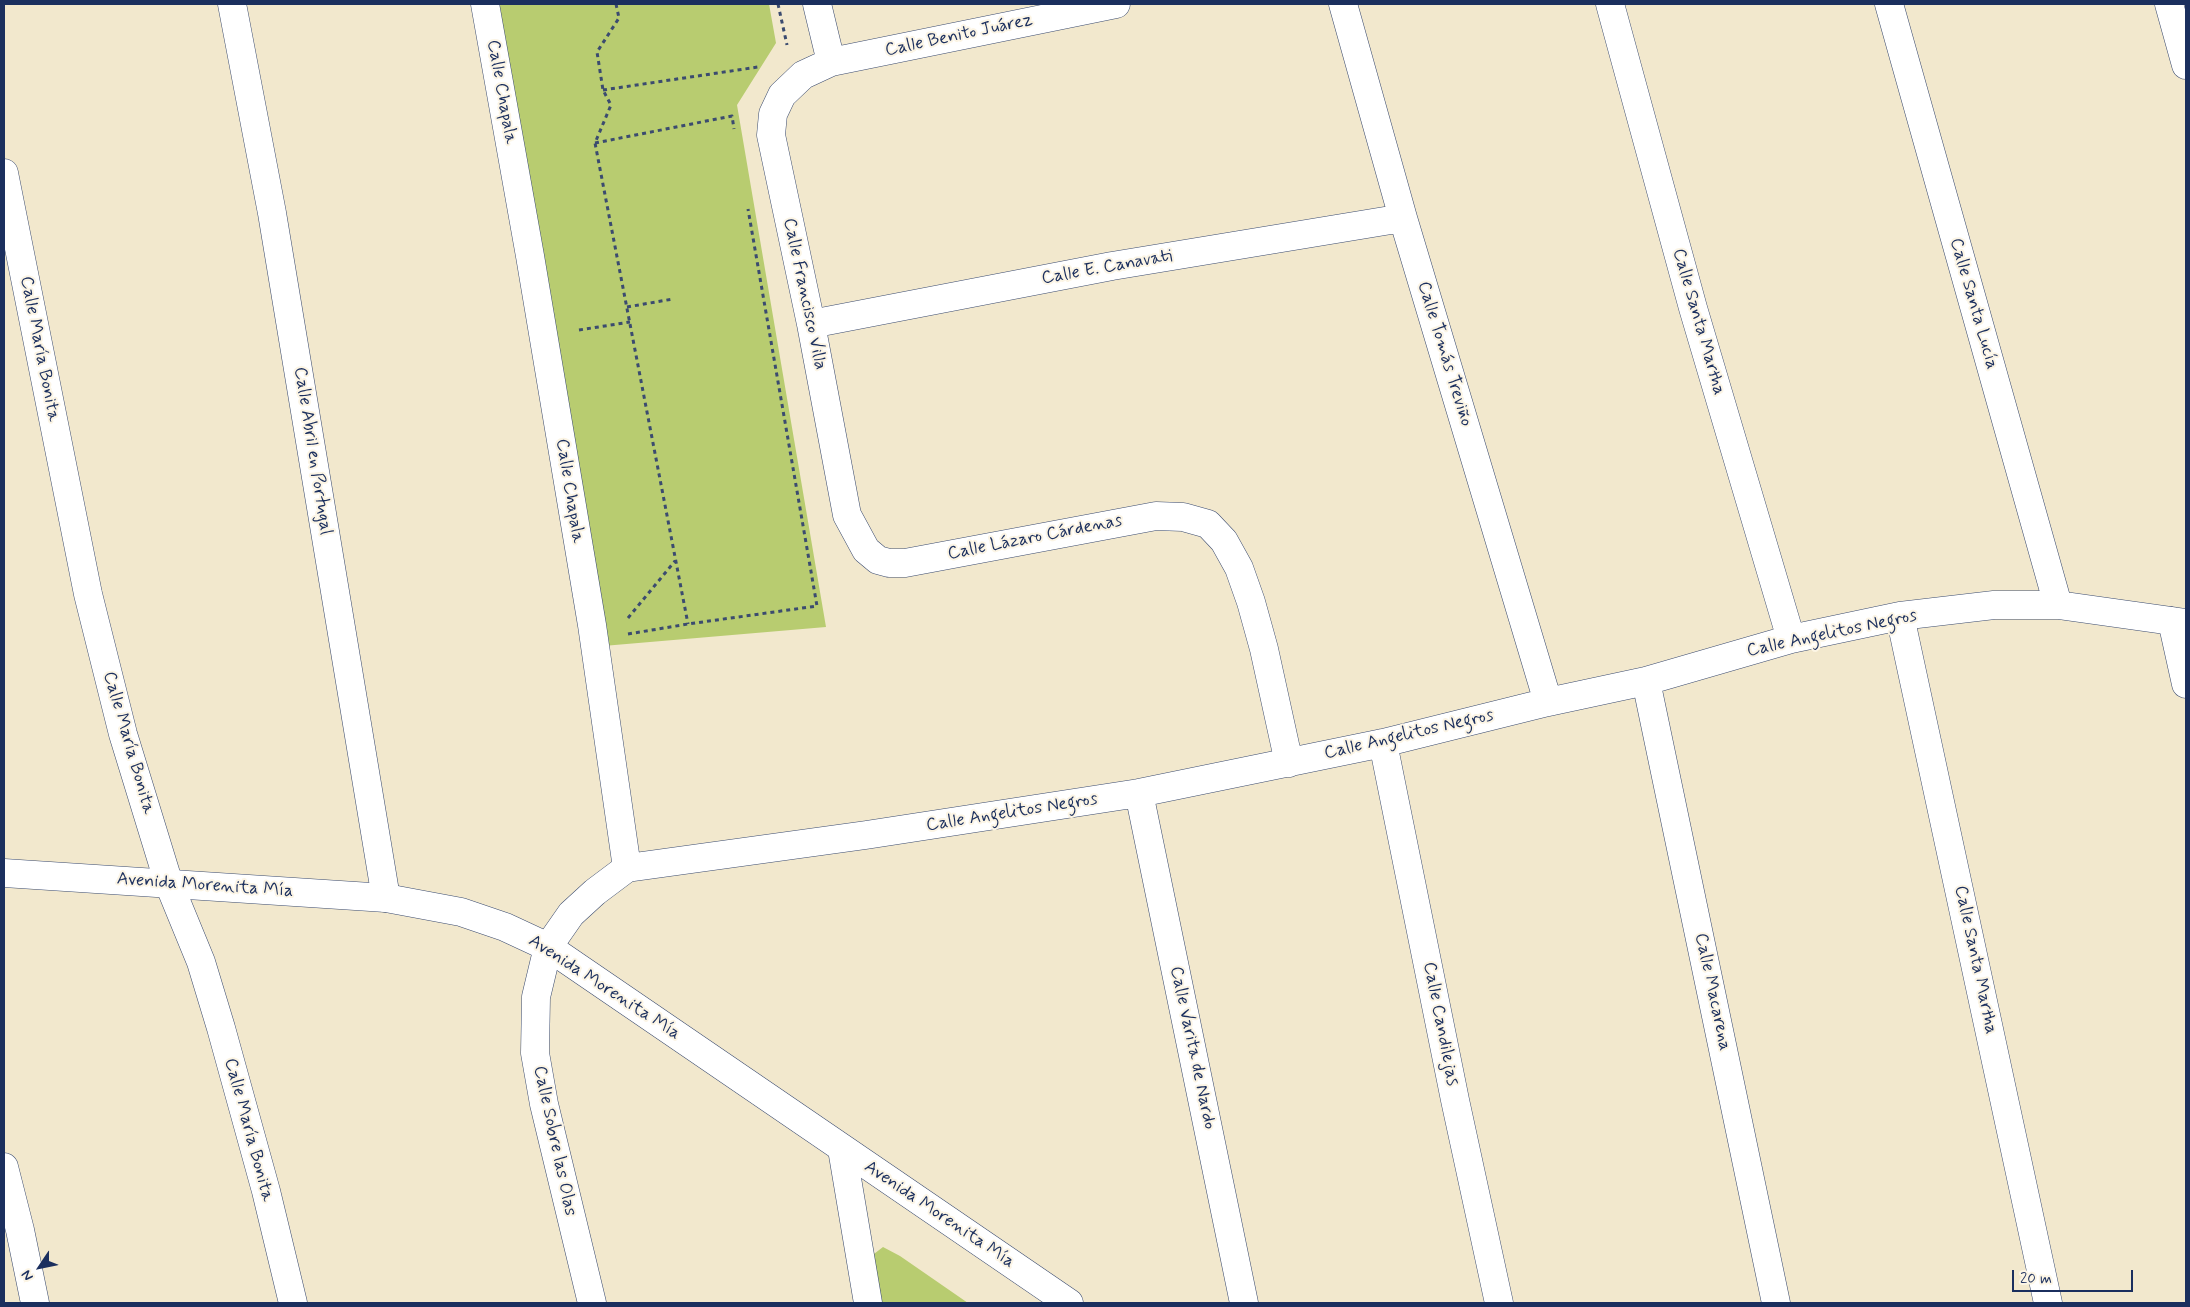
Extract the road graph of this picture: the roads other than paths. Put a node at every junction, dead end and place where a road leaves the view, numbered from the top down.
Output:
1 (232, 4) edge
2 (485, 4) edge
3 (817, 4) edge
4 (1116, 4) edge
5 (1343, 4) edge
6 (1610, 4) edge
7 (1889, 4) edge
8 (2169, 4) edge
9 (1078, 7) edge
10 (831, 62) junction
11 (2186, 65) edge
12 (4, 173) edge
13 (1403, 218) junction
14 (811, 324) junction
15 (866, 550) joint
16 (2058, 605) junction
17 (1900, 616) junction
18 (2179, 622) edge
19 (1791, 639) junction
20 (1646, 681) junction
21 (2186, 684) edge
22 (1548, 702) junction
23 (1383, 743) junction
24 (1289, 763) junction
25 (1139, 793) junction
26 (627, 868) junction
27 (4, 873) edge
28 (169, 884) junction
29 (386, 898) junction
30 (548, 947) junction
31 (842, 1149) junction
32 (4, 1167) edge
33 (35, 1303) edge
34 (293, 1303) edge
35 (592, 1303) edge
36 (868, 1303) edge
37 (1069, 1303) edge
38 (1244, 1303) edge
39 (1499, 1303) edge
40 (1776, 1303) edge
41 (2048, 1303) edge

1 - 29 street, Calle Abril en Portugal
2 - 26 street, Calle Chapala
3 - 10 street
4 - 9 street, Calle Benito Juárez
5 - 13 street, Calle Tomás Treviño
6 - 19 street, Calle Santa Martha
7 - 16 street, Calle Santa Lucía
8 - 11 street
9 - 10 street, Calle Benito Juárez
10 - 14 street, Calle Francisco Villa
12 - 28 street, Calle María Bonita
13 - 14 street, Calle E. Canavati
13 - 22 street, Calle Tomás Treviño
14 - 15 street, Calle Francisco Villa
15 - 24 street, Calle Lázaro Cárdenas
16 - 17 street, Calle Angelitos Negros
16 - 18 street, Calle Angelitos Negros
17 - 19 street, Calle Angelitos Negros
17 - 41 street, Calle Santa Martha
18 - 21 street
19 - 20 street, Calle Angelitos Negros
20 - 22 street, Calle Angelitos Negros
20 - 40 street, Calle Macarena
22 - 23 street, Calle Angelitos Negros
23 - 24 street, Calle Angelitos Negros
23 - 39 street, Calle Candilejas
24 - 25 street, Calle Angelitos Negros
25 - 26 street, Calle Angelitos Negros
25 - 38 street, Calle Varita de Nardo
26 - 30 street
27 - 28 street, Avenida Morenita Mía
28 - 29 street, Avenida Morenita Mía
28 - 34 street, Calle María Bonita
29 - 30 street, Avenida Morenita Mía
30 - 31 street, Avenida Morenita Mía
30 - 35 street, Calle Sobre las Olas
31 - 36 street
31 - 37 street, Avenida Morenita Mía
32 - 33 street

